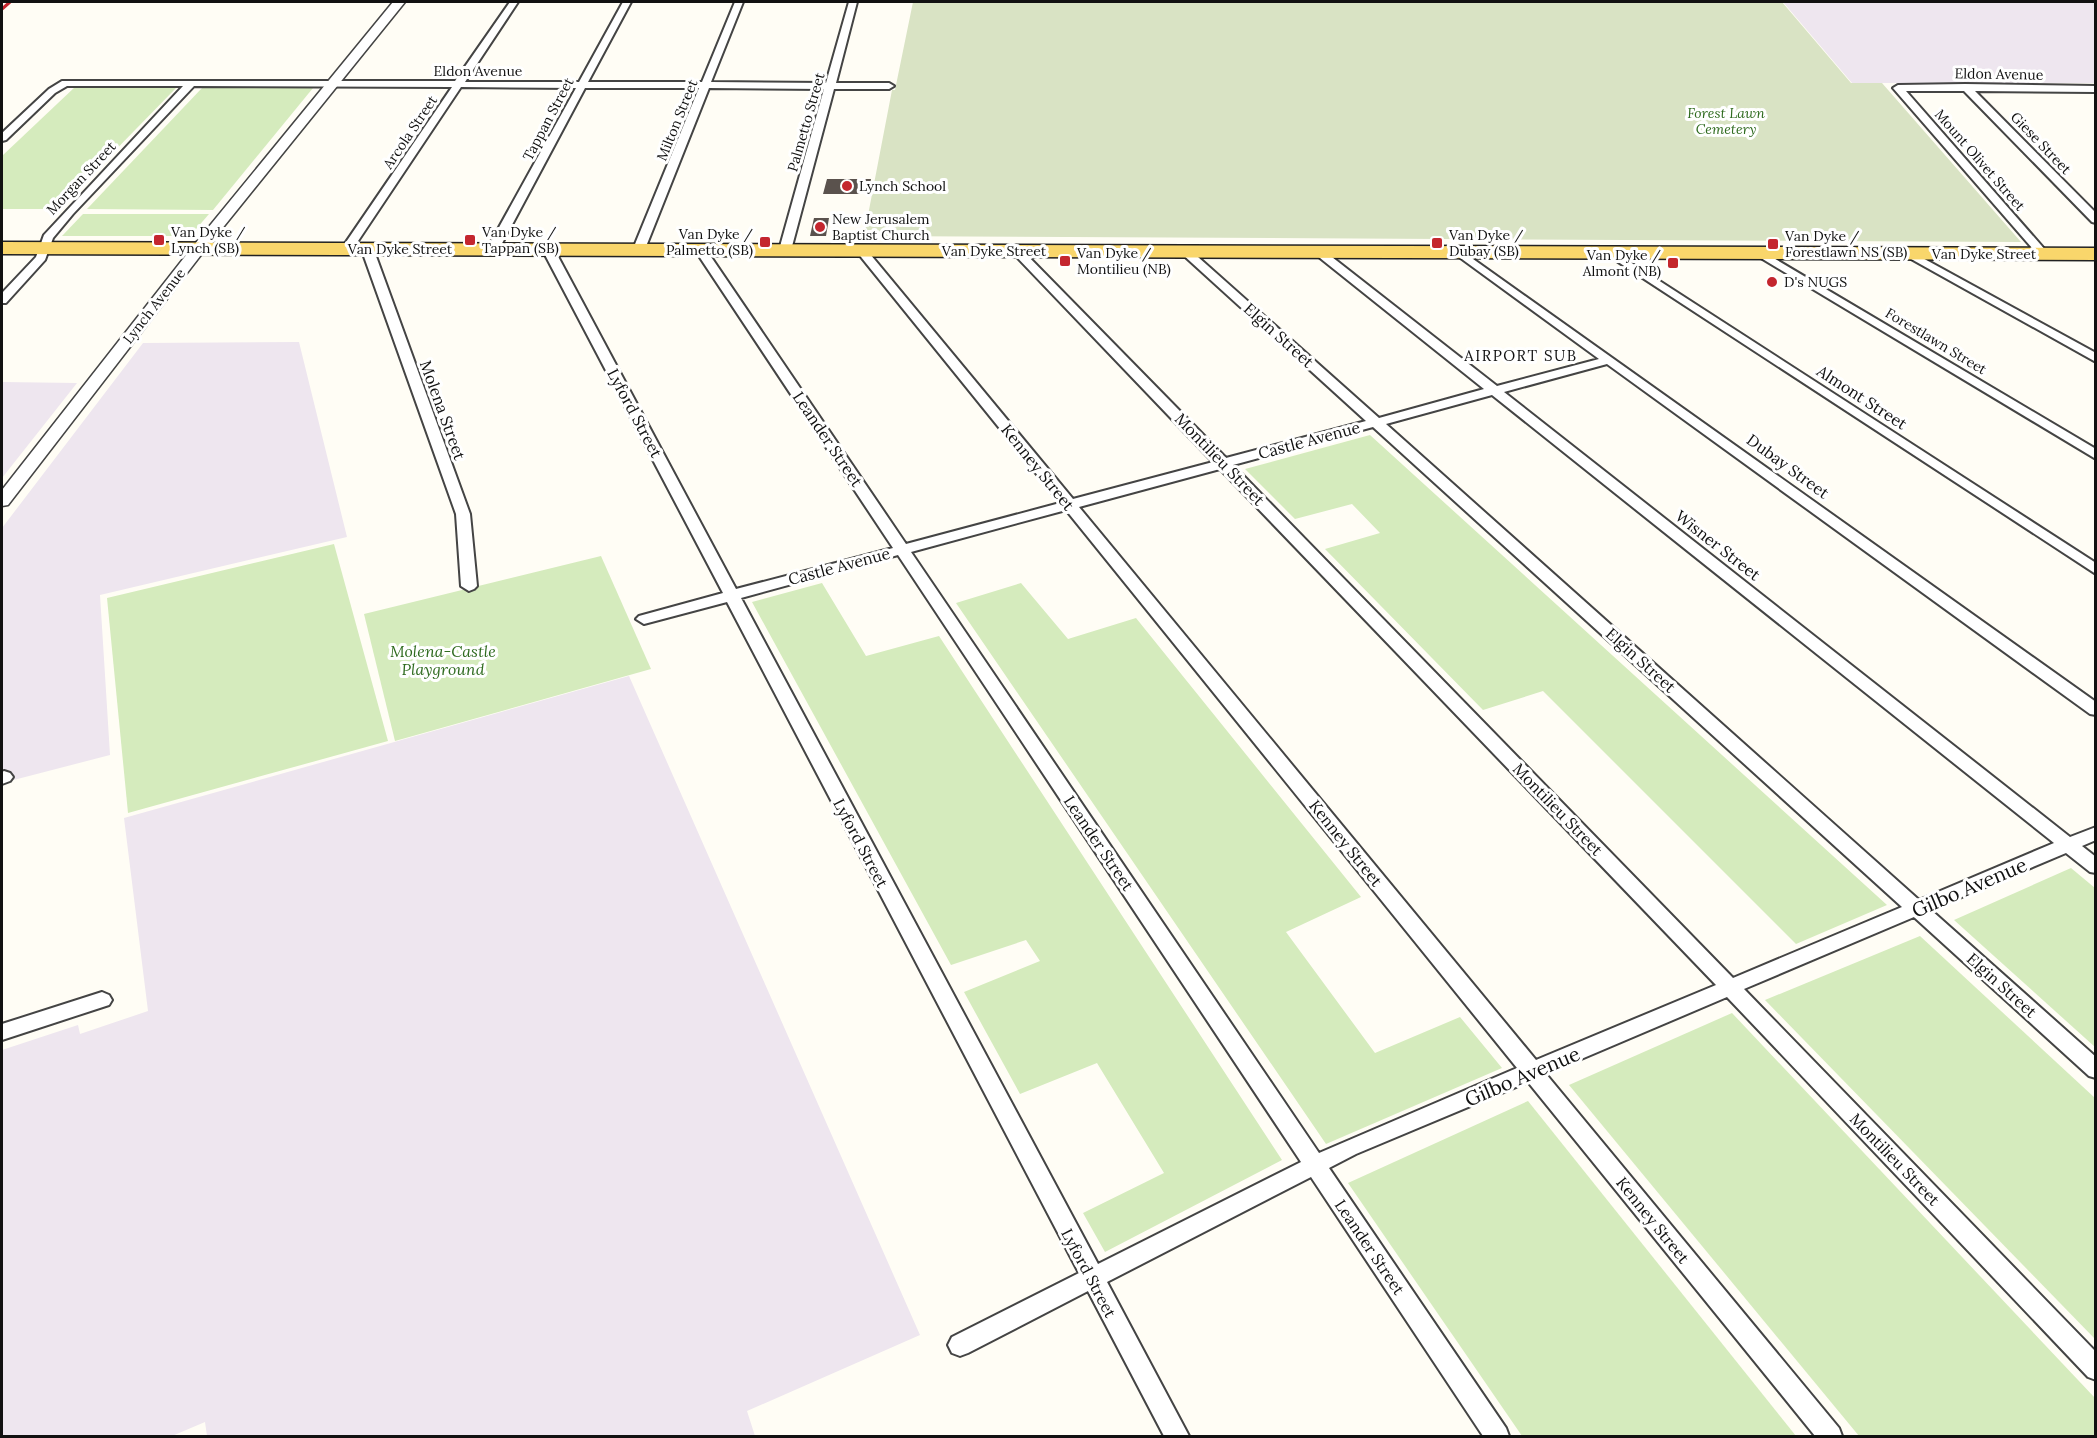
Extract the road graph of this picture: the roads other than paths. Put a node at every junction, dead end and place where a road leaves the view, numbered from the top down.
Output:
1 (399, 2) edge
2 (514, 2) edge
3 (627, 2) edge
4 (739, 2) edge
5 (853, 2) edge
6 (192, 83) junction
7 (332, 84) junction
8 (459, 84) junction
9 (582, 85) junction
10 (705, 86) junction
11 (830, 86) junction
12 (889, 86) dead end
13 (1902, 87) joint
14 (1965, 87) junction
15 (2096, 89) edge
16 (2, 138) edge
17 (2096, 220) edge
18 (2, 248) edge
19 (199, 248) junction
20 (357, 248) junction
21 (45, 249) junction
22 (493, 249) junction
23 (548, 249) junction
24 (639, 249) junction
25 (701, 250) junction
26 (784, 250) junction
27 (861, 250) junction
28 (1017, 251) junction
29 (1185, 251) junction
30 (1318, 252) junction
31 (1459, 252) junction
32 (1610, 252) junction
33 (1760, 253) junction
34 (1908, 253) junction
35 (2043, 254) junction
36 (2096, 254) edge
37 (2, 300) edge
38 (2096, 358) edge
39 (1609, 360) junction
40 (1494, 391) junction
41 (1376, 422) junction
42 (2096, 455) edge
43 (1224, 463) junction
44 (2, 501) edge
45 (1069, 505) junction
46 (902, 549) junction
47 (2096, 570) edge
48 (469, 586) dead end
49 (730, 595) junction
50 (644, 619) dead end
51 (2096, 710) edge
52 (2096, 833) edge
53 (2068, 845) junction
54 (2096, 867) edge
55 (1917, 909) junction
56 (1731, 988) junction
57 (102, 1000) dead end
58 (2, 1032) edge
59 (2096, 1070) edge
60 (1533, 1072) junction
61 (1315, 1166) junction
62 (1092, 1277) junction
63 (960, 1345) dead end
64 (2096, 1369) edge
65 (1177, 1437) edge
66 (1497, 1437) edge
67 (1830, 1437) edge

1 - 7 street, Lynch Avenue
2 - 8 street, Arcola Street
3 - 9 street, Tappan Street
4 - 10 street, Milton Street
5 - 11 street, Palmetto Street
6 - 7 street, Eldon Avenue
6 - 16 street, Eldon Avenue
6 - 21 street, Morgan Street
7 - 8 street, Eldon Avenue
7 - 19 street, Lynch Avenue
8 - 9 street, Eldon Avenue
8 - 20 street, Arcola Street
9 - 10 street, Eldon Avenue
9 - 22 street, Tappan Street
10 - 11 street, Eldon Avenue
10 - 24 street, Milton Street
11 - 12 street, Eldon Avenue
11 - 26 street, Palmetto Street
13 - 14 street, Eldon Avenue
13 - 35 street, Mount Olivet Street
14 - 15 street, Eldon Avenue
14 - 17 street, Giese Street
18 - 21 main road, Van Dyke Street
19 - 20 main road, Van Dyke Street
19 - 21 main road, Van Dyke Street
19 - 44 street, Lynch Avenue
20 - 22 main road, Van Dyke Street
20 - 48 street, Molena Street
21 - 37 street, Morgan Street
22 - 23 main road, Van Dyke Street
23 - 24 main road, Van Dyke Street
23 - 49 street, Lyford Street
24 - 25 main road, Van Dyke Street
25 - 26 main road, Van Dyke Street
25 - 46 street, Leander Street
26 - 27 main road, Van Dyke Street
27 - 28 main road, Van Dyke Street
27 - 45 street, Kenney Street
28 - 29 main road, Van Dyke Street
28 - 43 street, Montilieu Street
29 - 30 main road, Van Dyke Street
29 - 41 street, Elgin Street
30 - 31 main road, Van Dyke Street
30 - 40 street, Wisner Street
31 - 32 main road, Van Dyke Street
31 - 39 street, Dubay Street
32 - 33 main road, Van Dyke Street
32 - 47 street, Almont Street
33 - 34 main road, Van Dyke Street
33 - 42 street, Forestlawn Street
34 - 35 main road, Van Dyke Street
34 - 38 street
35 - 36 main road, Van Dyke Street
39 - 40 street, Castle Avenue
39 - 51 street, Dubay Street
40 - 41 street, Castle Avenue
40 - 53 street, Wisner Street
41 - 43 street, Castle Avenue
41 - 55 street, Elgin Street
43 - 45 street, Castle Avenue
43 - 56 street, Montilieu Street
45 - 46 street, Castle Avenue
45 - 60 street, Kenney Street
46 - 49 street, Castle Avenue
46 - 61 street, Leander Street
49 - 50 street, Castle Avenue
49 - 62 street, Lyford Street
52 - 53 street, Gilbo Avenue
53 - 54 street, Wisner Street
53 - 55 street, Gilbo Avenue
55 - 56 street, Gilbo Avenue
55 - 59 street, Elgin Street
56 - 60 street, Gilbo Avenue
56 - 64 street, Montilieu Street
57 - 58 street
60 - 61 street, Gilbo Avenue
60 - 67 street, Kenney Street
61 - 62 street, Gilbo Avenue
61 - 66 street, Leander Street
62 - 63 street, Gilbo Avenue
62 - 65 street, Lyford Street

